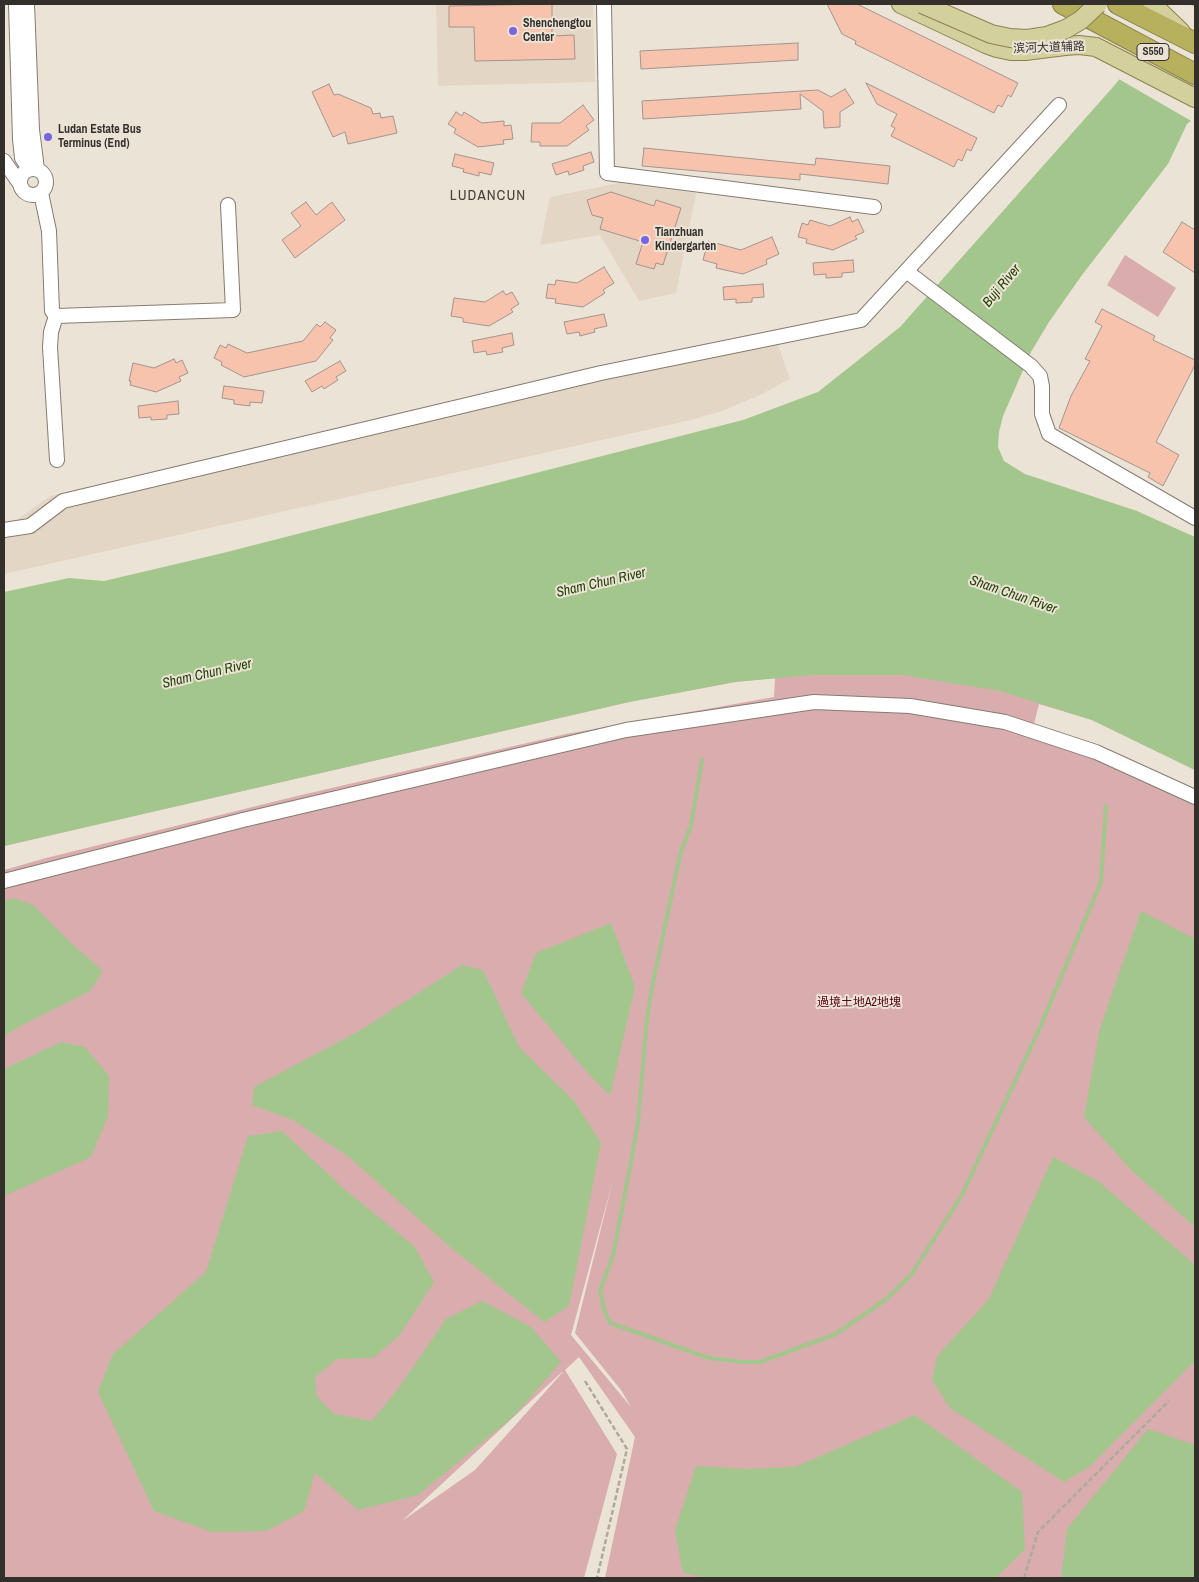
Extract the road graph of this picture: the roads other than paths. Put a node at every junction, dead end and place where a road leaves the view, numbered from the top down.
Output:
1 (16, 4) edge
2 (26, 4) edge
3 (604, 4) edge
4 (901, 4) edge
5 (922, 4) edge
6 (1062, 4) edge
7 (1098, 4) edge
8 (1152, 4) edge
9 (1124, 7) edge
10 (1105, 38) junction
11 (1192, 41) edge
12 (1195, 74) edge
13 (1195, 96) edge
14 (1059, 105) dead end
15 (4, 161) edge
16 (33, 169) junction
17 (20, 184) junction
18 (41, 193) junction
19 (228, 205) dead end
20 (874, 207) dead end
21 (906, 271) junction
22 (56, 316) junction
23 (57, 460) dead end
24 (1195, 518) edge
25 (4, 530) edge
26 (1195, 797) edge
27 (4, 881) edge

1 - 16 street
2 - 16 street
3 - 20 street
4 - 10 main road, 滨河大道辅路
5 - 7 main road, bridge
6 - 10 highway, S550
8 - 11 main road
9 - 11 highway, S550
10 - 12 highway, S550
10 - 13 main road, 滨河大道辅路
14 - 21 street
15 - 17 street
16 - 17 street
16 - 18 street
17 - 18 street
18 - 22 street
19 - 22 street
21 - 24 street
21 - 25 street
22 - 23 street
26 - 27 street

